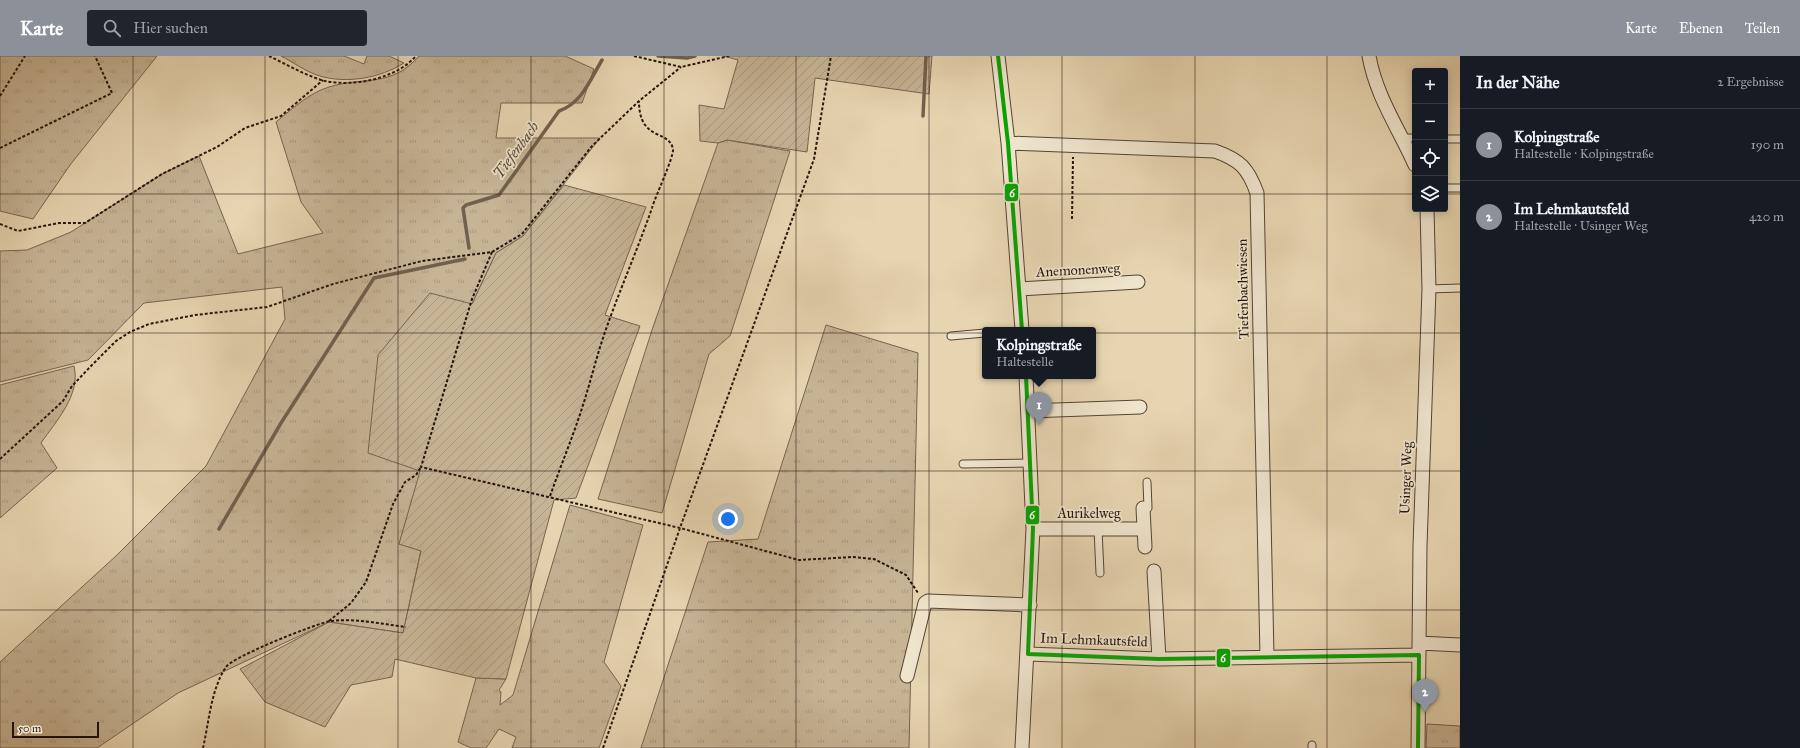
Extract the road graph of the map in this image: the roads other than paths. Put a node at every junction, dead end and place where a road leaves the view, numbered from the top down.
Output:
1 (998, 56) edge
2 (1369, 56) edge
3 (1408, 138) edge
4 (1448, 139) edge
5 (1460, 139) edge
6 (1008, 143) junction
7 (1412, 153) edge
8 (1448, 188) edge
9 (1460, 188) edge
10 (1428, 212) edge
11 (1138, 282) dead end
12 (1429, 288) junction
13 (1460, 288) edge
14 (1019, 289) junction
15 (1022, 327) edge
16 (982, 333) edge
17 (951, 336) dead end
18 (1026, 379) edge
19 (1140, 407) dead end
20 (1028, 411) junction
21 (1030, 463) junction
22 (963, 464) dead end
23 (1147, 482) dead end
24 (1143, 508) joint
25 (1033, 529) junction
26 (1098, 529) junction
27 (1144, 529) junction
28 (1145, 546) dead end
29 (1154, 571) dead end
30 (1100, 573) dead end
31 (1030, 605) junction
32 (1460, 645) edge
33 (1419, 649) junction
34 (1028, 654) junction
35 (1267, 656) junction
36 (1160, 659) junction
37 (907, 676) dead end
38 (1022, 748) edge
39 (1418, 748) edge

1 - 6 street
2 - 3 street
3 - 7 street
4 - 5 lane
6 - 14 street
6 - 35 street, Tiefenbachwiesen
8 - 9 lane
10 - 12 street, Usinger Weg
11 - 14 street, Anemonenweg
12 - 13 lane
12 - 33 street, Usinger Weg
14 - 15 street
16 - 17 lane
18 - 20 street
19 - 20 street
20 - 21 street
21 - 22 lane
21 - 25 street
23 - 24 lane
24 - 27 street
25 - 26 street, Aurikelweg
25 - 31 street
26 - 27 street, Aurikelweg
26 - 30 lane
27 - 28 street
29 - 36 street, Im Lehmkautsfeld
31 - 34 street
31 - 37 street
32 - 33 street, Im Lehmkautsfeld
33 - 35 street, Im Lehmkautsfeld
33 - 39 street, Usinger Weg
34 - 36 street, Im Lehmkautsfeld
34 - 38 street
35 - 36 street, Im Lehmkautsfeld

